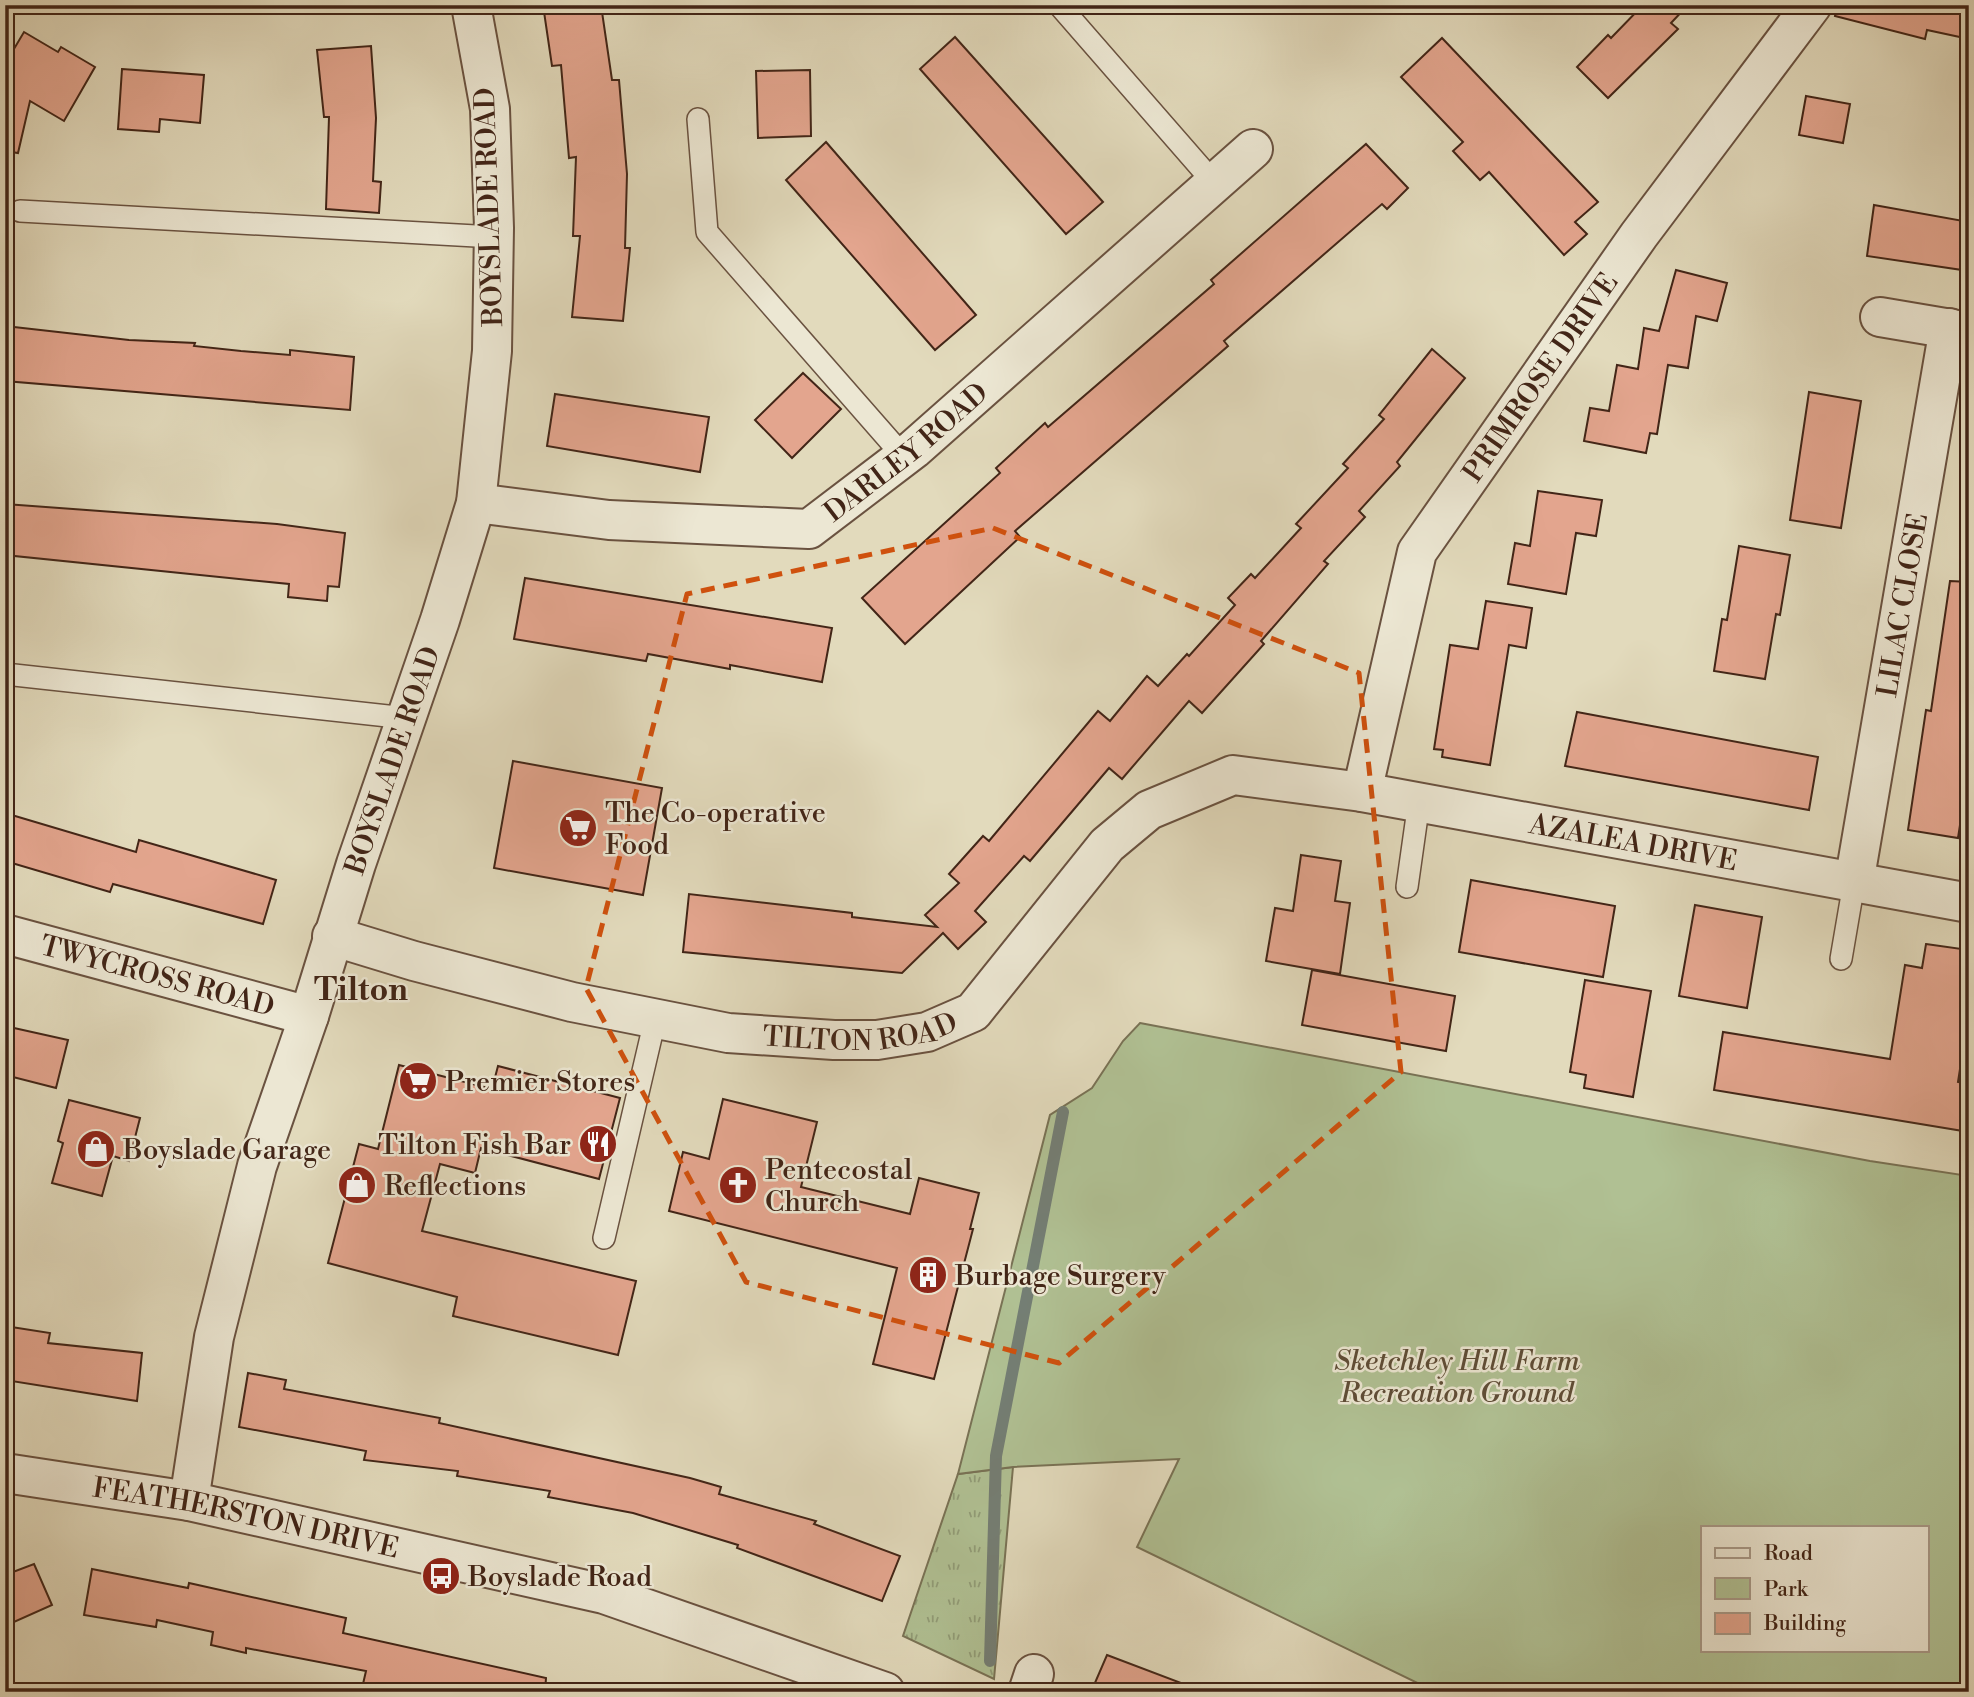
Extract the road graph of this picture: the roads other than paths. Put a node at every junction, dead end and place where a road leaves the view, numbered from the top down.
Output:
1 (471, 5) edge
2 (1059, 5) edge
3 (1812, 5) edge
4 (698, 119) dead end
5 (1253, 149) dead end
6 (1215, 184) junction
7 (20, 211) dead end
8 (494, 237) junction
9 (1880, 317) dead end
10 (1959, 330) edge
11 (904, 457) junction
12 (476, 503) junction
13 (5, 674) edge
14 (406, 718) junction
15 (1298, 783) joint
16 (1362, 792) junction
17 (1419, 802) junction
18 (1854, 883) junction
19 (1407, 887) dead end
20 (1969, 903) edge
21 (5, 934) edge
22 (332, 936) junction
23 (1841, 959) dead end
24 (309, 1016) junction
25 (655, 1020) junction
26 (604, 1238) dead end
27 (5, 1473) edge
28 (189, 1502) junction
29 (885, 1692) edge

1 - 8 street, BOYSLADE ROAD
2 - 6 lane
3 - 16 street, PRIMROSE DRIVE
4 - 11 lane
5 - 6 street, DARLEY ROAD
6 - 11 street, DARLEY ROAD
7 - 8 lane
8 - 12 street, BOYSLADE ROAD
9 - 10 street, LILAC CLOSE
10 - 18 street, LILAC CLOSE
11 - 12 street, DARLEY ROAD
12 - 14 street, BOYSLADE ROAD
13 - 14 lane
14 - 22 street, BOYSLADE ROAD
15 - 16 street, AZALEA DRIVE
15 - 25 street, TILTON ROAD
16 - 17 street, AZALEA DRIVE
17 - 18 street, AZALEA DRIVE
17 - 19 lane
18 - 20 street, AZALEA DRIVE
18 - 23 lane
21 - 24 street, TWYCROSS ROAD
22 - 24 street, BOYSLADE ROAD
22 - 25 street, TILTON ROAD
24 - 28 street, BOYSLADE ROAD
25 - 26 lane
27 - 28 street, FEATHERSTON DRIVE
28 - 29 street, FEATHERSTON DRIVE

